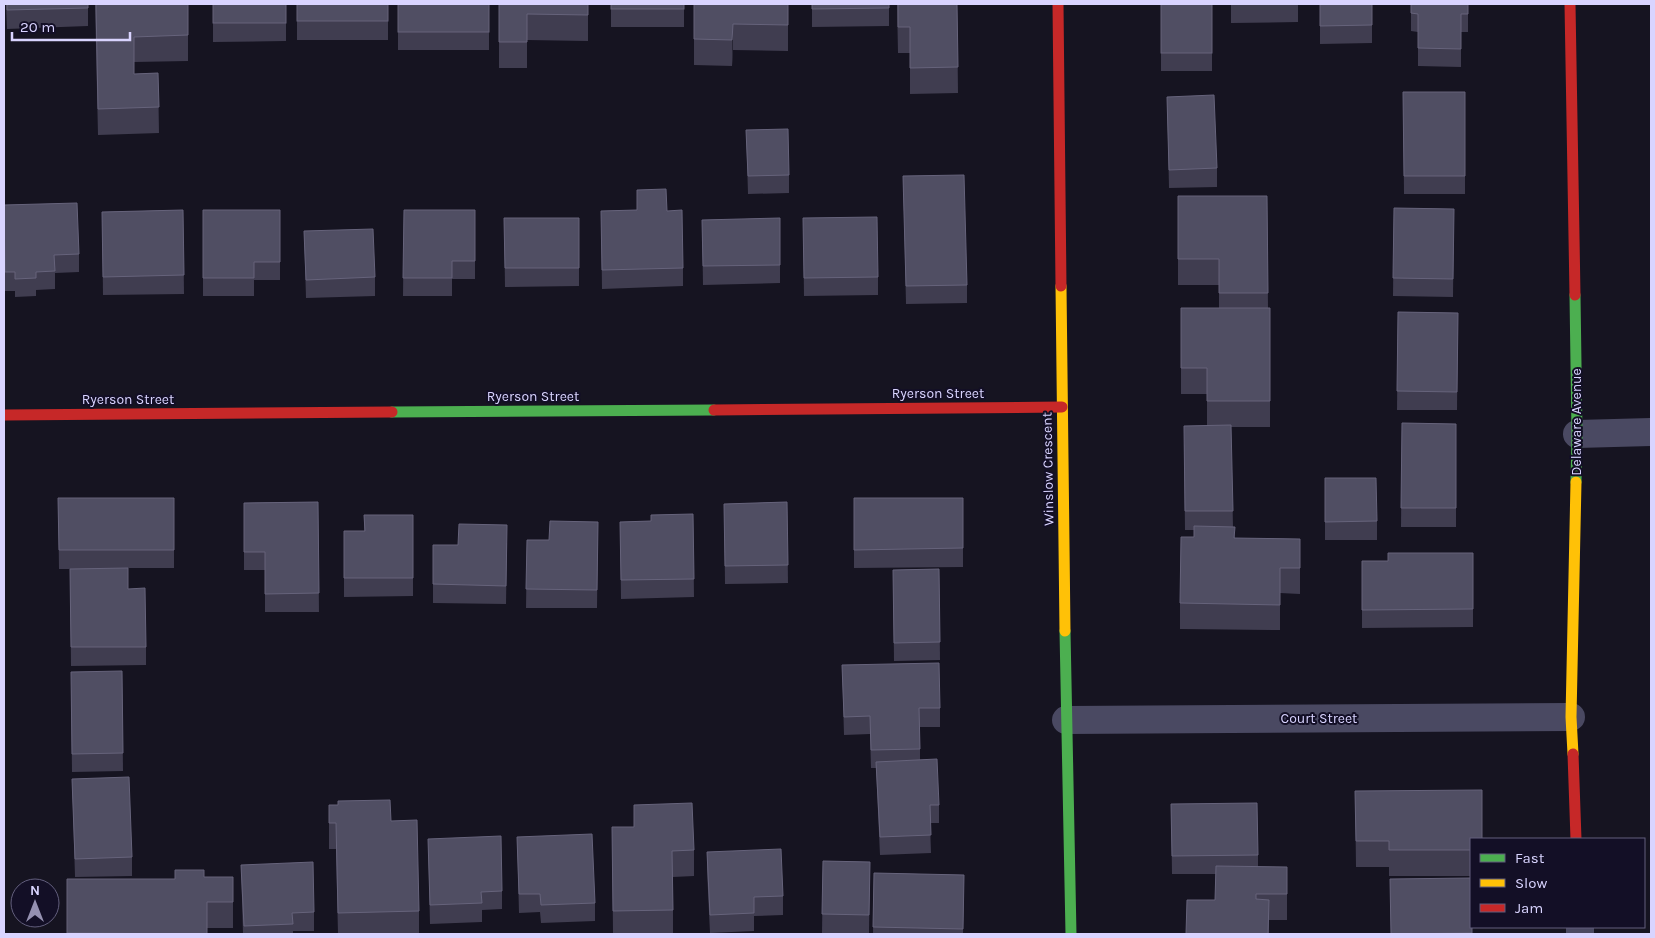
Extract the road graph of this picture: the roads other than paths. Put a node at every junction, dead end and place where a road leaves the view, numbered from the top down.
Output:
1 (1058, 4) edge
2 (1570, 4) edge
3 (1062, 407) junction
4 (4, 415) edge
5 (1651, 432) edge
6 (1577, 434) junction
7 (1571, 717) junction
8 (1066, 720) junction
9 (1576, 838) edge
10 (1071, 934) edge

1 - 3 street, Winslow Crescent
2 - 6 street, Delaware Avenue
3 - 4 street, Ryerson Street
3 - 8 street, Winslow Crescent
5 - 6 street
6 - 7 street, Delaware Avenue
7 - 8 street, Court Street
7 - 9 street, Delaware Avenue
8 - 10 street, Winslow Crescent

